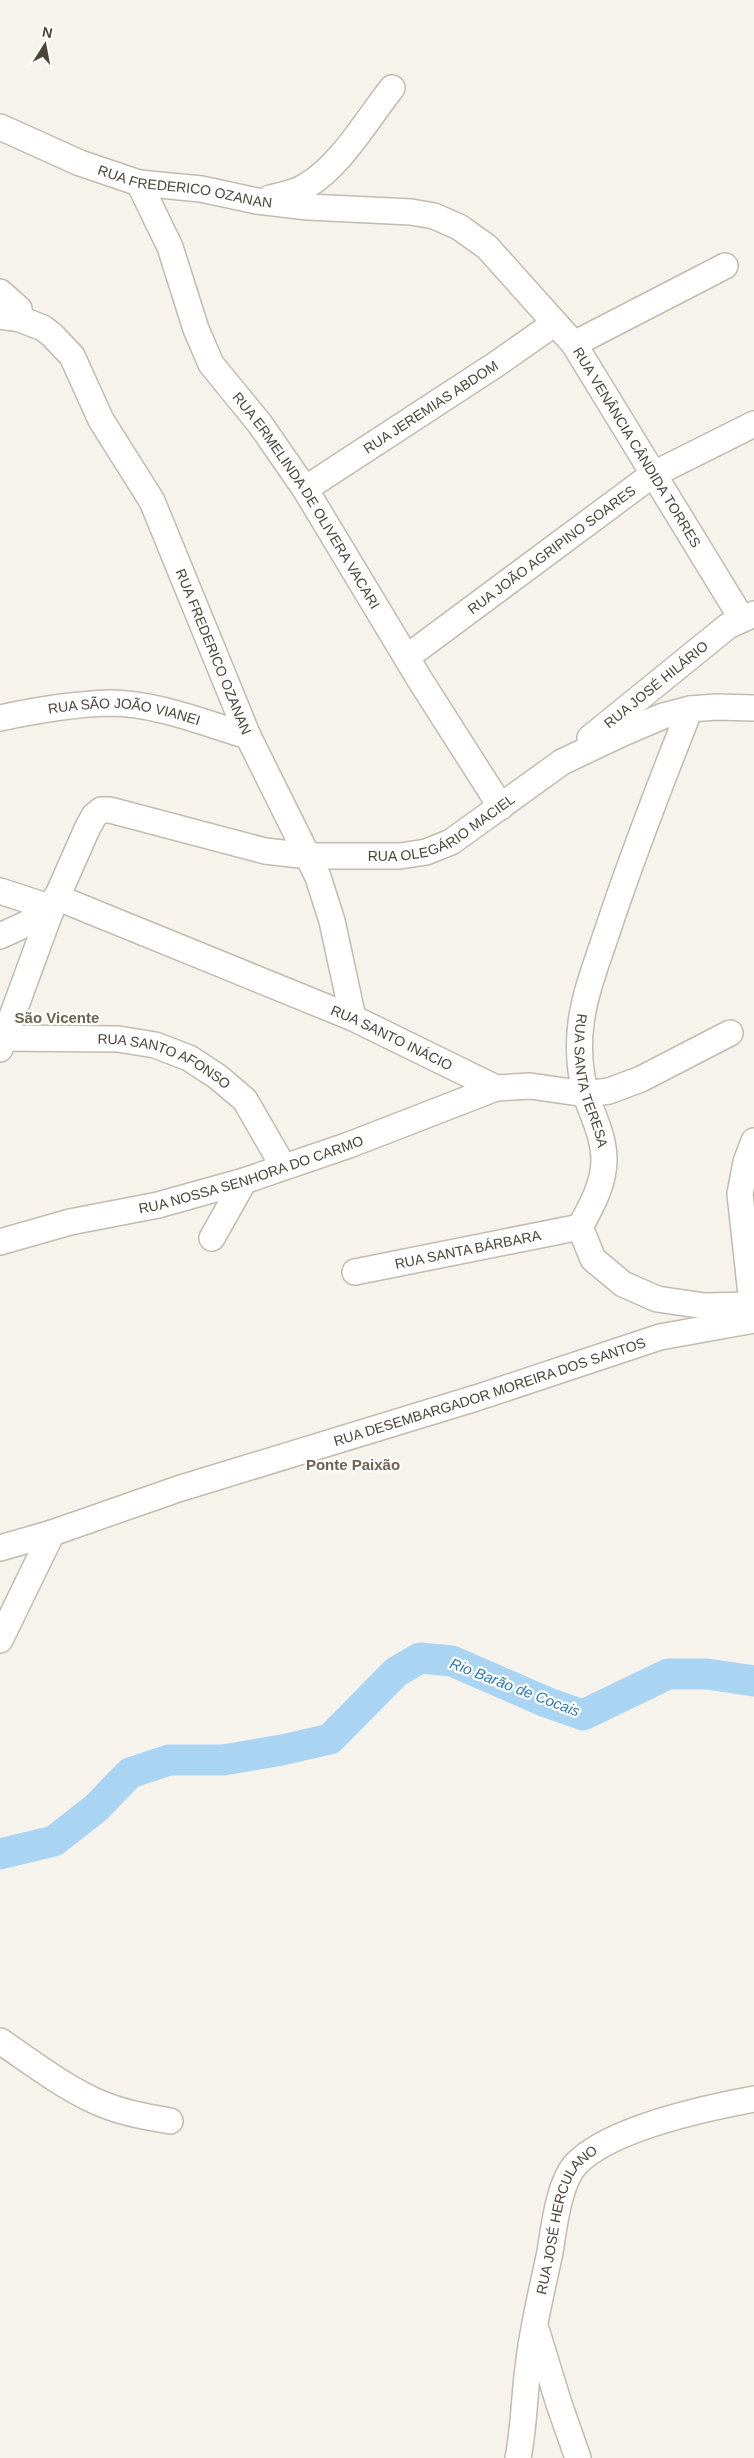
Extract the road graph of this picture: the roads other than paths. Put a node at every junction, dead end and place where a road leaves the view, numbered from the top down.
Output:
1 (392, 88) dead end
2 (0, 127) edge
3 (140, 183) junction
4 (257, 201) junction
5 (725, 266) dead end
6 (0, 292) edge
7 (10, 317) edge
8 (555, 323) junction
9 (574, 344) junction
10 (754, 424) edge
11 (652, 475) junction
12 (305, 489) junction
13 (748, 617) edge
14 (407, 657) junction
15 (754, 708) edge
16 (690, 709) junction
17 (0, 718) edge
18 (248, 736) junction
19 (562, 762) junction
20 (501, 807) junction
21 (309, 856) junction
22 (0, 891) edge
23 (52, 906) junction
24 (0, 936) edge
25 (354, 1018) junction
26 (730, 1032) dead end
27 (1, 1042) edge
28 (496, 1088) junction
29 (586, 1094) junction
30 (754, 1140) edge
31 (283, 1166) junction
32 (244, 1181) junction
33 (580, 1227) junction
34 (212, 1238) dead end
35 (0, 1242) edge
36 (355, 1272) dead end
37 (753, 1310) edge
38 (52, 1533) junction
39 (0, 1548) edge
40 (0, 1640) edge
41 (0, 2041) edge
42 (754, 2099) edge
43 (170, 2121) dead end
44 (536, 2326) junction
45 (518, 2458) edge
46 (578, 2458) edge

1 - 4 street, RUA FREDERICO OZANAN
2 - 3 street, RUA FREDERICO OZANAN
3 - 4 street, RUA FREDERICO OZANAN
3 - 12 street, RUA ERMELINDA DE OLIVERA VACARI
4 - 8 street
5 - 9 street, RUA VENÂNCIA CÂNDIDA TORRES
6 - 7 street, RUA FREDERICO OZANAN
7 - 18 street, RUA FREDERICO OZANAN
8 - 9 street
8 - 12 street, RUA JEREMIAS ABDOM
9 - 11 street, RUA VENÂNCIA CÂNDIDA TORRES
10 - 11 street, RUA JOÃO AGRIPINO SOARES
11 - 13 street, RUA VENÂNCIA CÂNDIDA TORRES
11 - 14 street, RUA JOÃO AGRIPINO SOARES
12 - 14 street, RUA ERMELINDA DE OLIVERA VACARI
13 - 19 street, RUA JOSÉ HILÁRIO
14 - 20 street, RUA ERMELINDA DE OLIVERA VACARI
15 - 16 street, RUA OLEGÁRIO MACIEL
16 - 19 street, RUA OLEGÁRIO MACIEL
16 - 29 street, RUA SANTA TERESA
17 - 18 street, RUA SÃO JOÃO VIANEI
18 - 21 street, RUA FREDERICO OZANAN
19 - 20 street, RUA OLEGÁRIO MACIEL
20 - 21 street, RUA OLEGÁRIO MACIEL
21 - 23 street, RUA OLEGÁRIO MACIEL
21 - 25 street, RUA FREDERICO OZANAN
22 - 23 street, RUA SANTO INÁCIO
23 - 24 street
23 - 25 street, RUA SANTO INÁCIO
23 - 27 street
25 - 28 street, RUA SANTO INÁCIO
26 - 29 street, RUA SANTO INÁCIO
27 - 31 street, RUA SANTO AFONSO
28 - 29 street, RUA SANTO INÁCIO
28 - 31 street, RUA NOSSA SENHORA DO CARMO
29 - 33 street, RUA SANTA TERESA
30 - 37 street
31 - 32 street, RUA NOSSA SENHORA DO CARMO
32 - 34 street
32 - 35 street, RUA NOSSA SENHORA DO CARMO
33 - 36 street, RUA SANTA BÁRBARA
33 - 37 street
37 - 38 street, RUA DESEMBARGADOR MOREIRA DOS SANTOS
38 - 39 street, RUA DESEMBARGADOR MOREIRA DOS SANTOS
38 - 40 street
41 - 43 street
42 - 44 street, RUA JOSÉ HERCULANO
44 - 45 street, RUA JOSÉ HERCULANO
44 - 46 street

